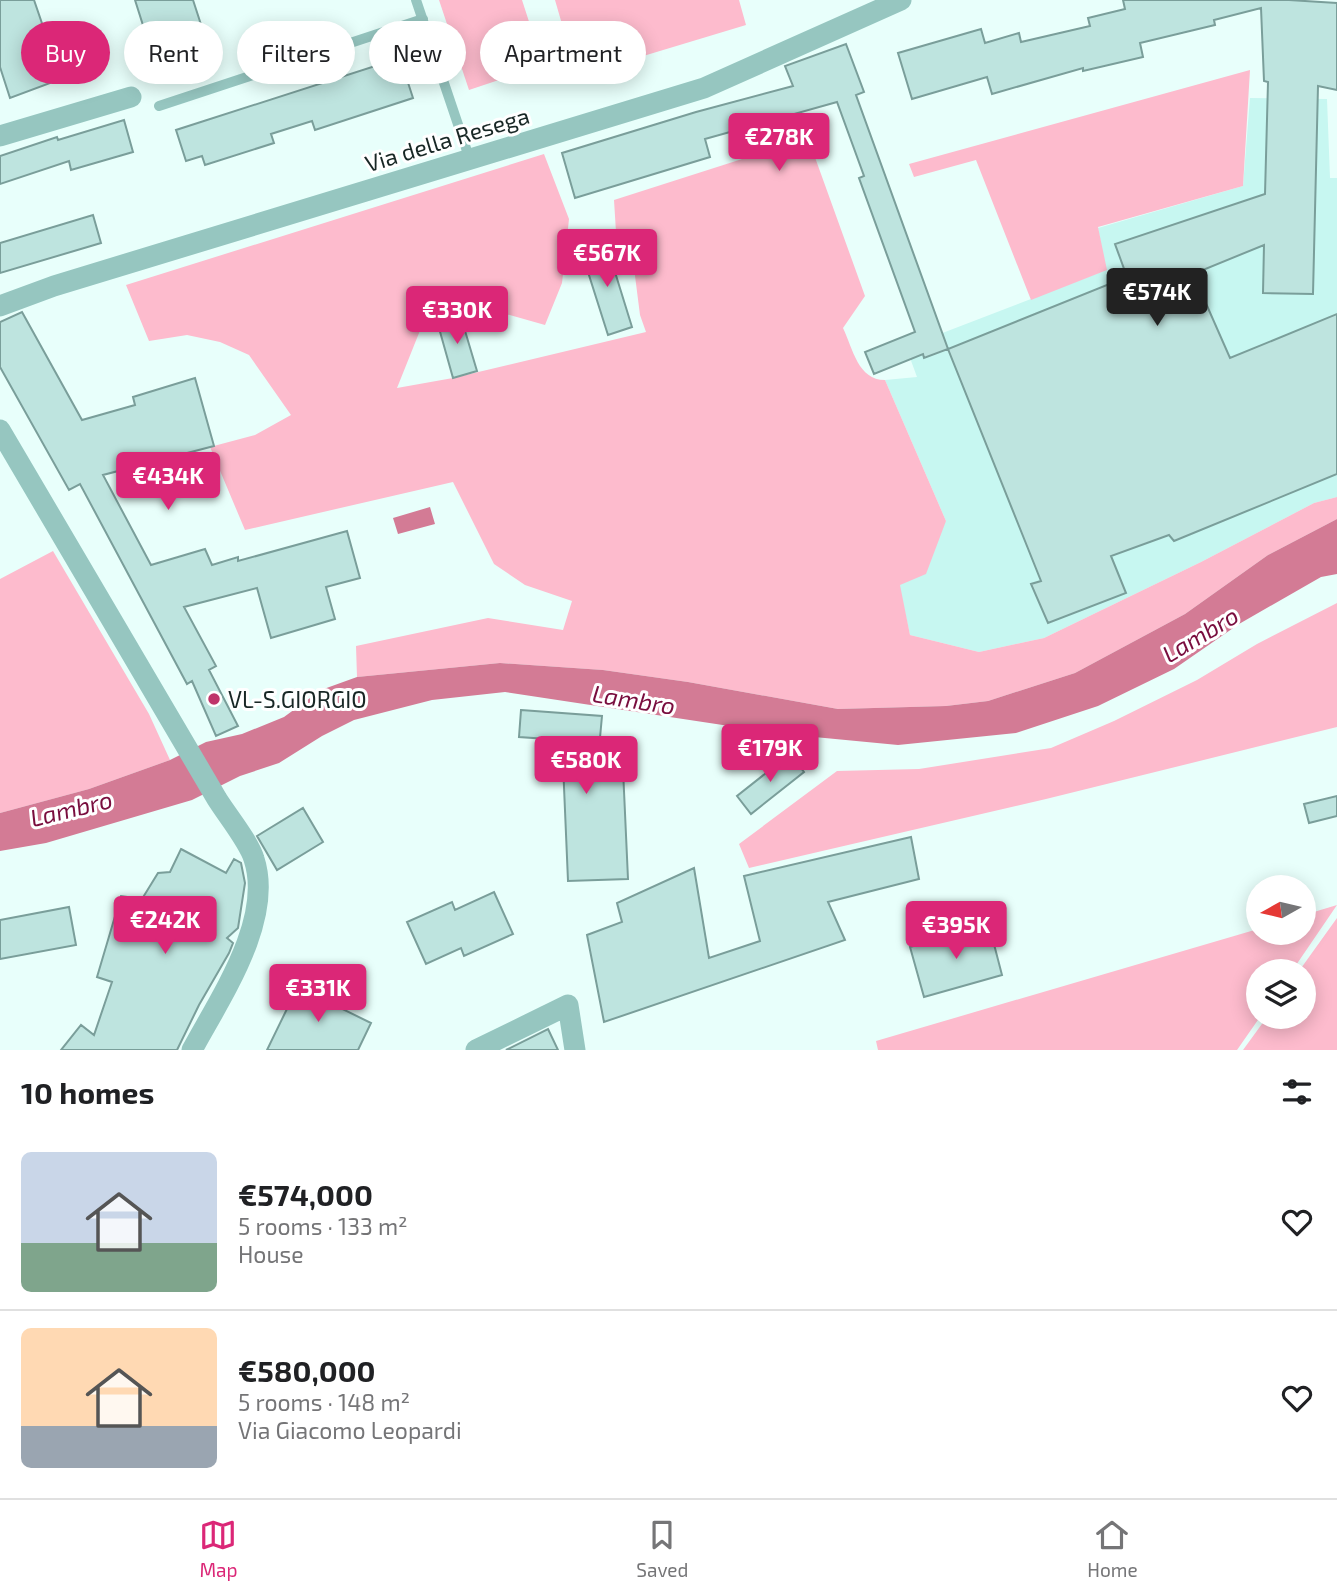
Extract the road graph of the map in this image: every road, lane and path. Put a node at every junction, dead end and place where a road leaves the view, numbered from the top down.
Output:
1 (416, 0) edge
2 (901, 0) edge
3 (422, 19) junction
4 (131, 97) dead end
5 (159, 106) dead end
6 (0, 136) edge
7 (470, 160) junction
8 (0, 306) edge
9 (0, 430) edge
10 (192, 1050) edge
11 (476, 1050) edge
12 (575, 1050) edge

1 - 3 lane
2 - 7 street, Via della Resega
3 - 5 lane
3 - 7 lane
4 - 6 street
7 - 8 street, Via della Resega
9 - 10 street
11 - 12 street

